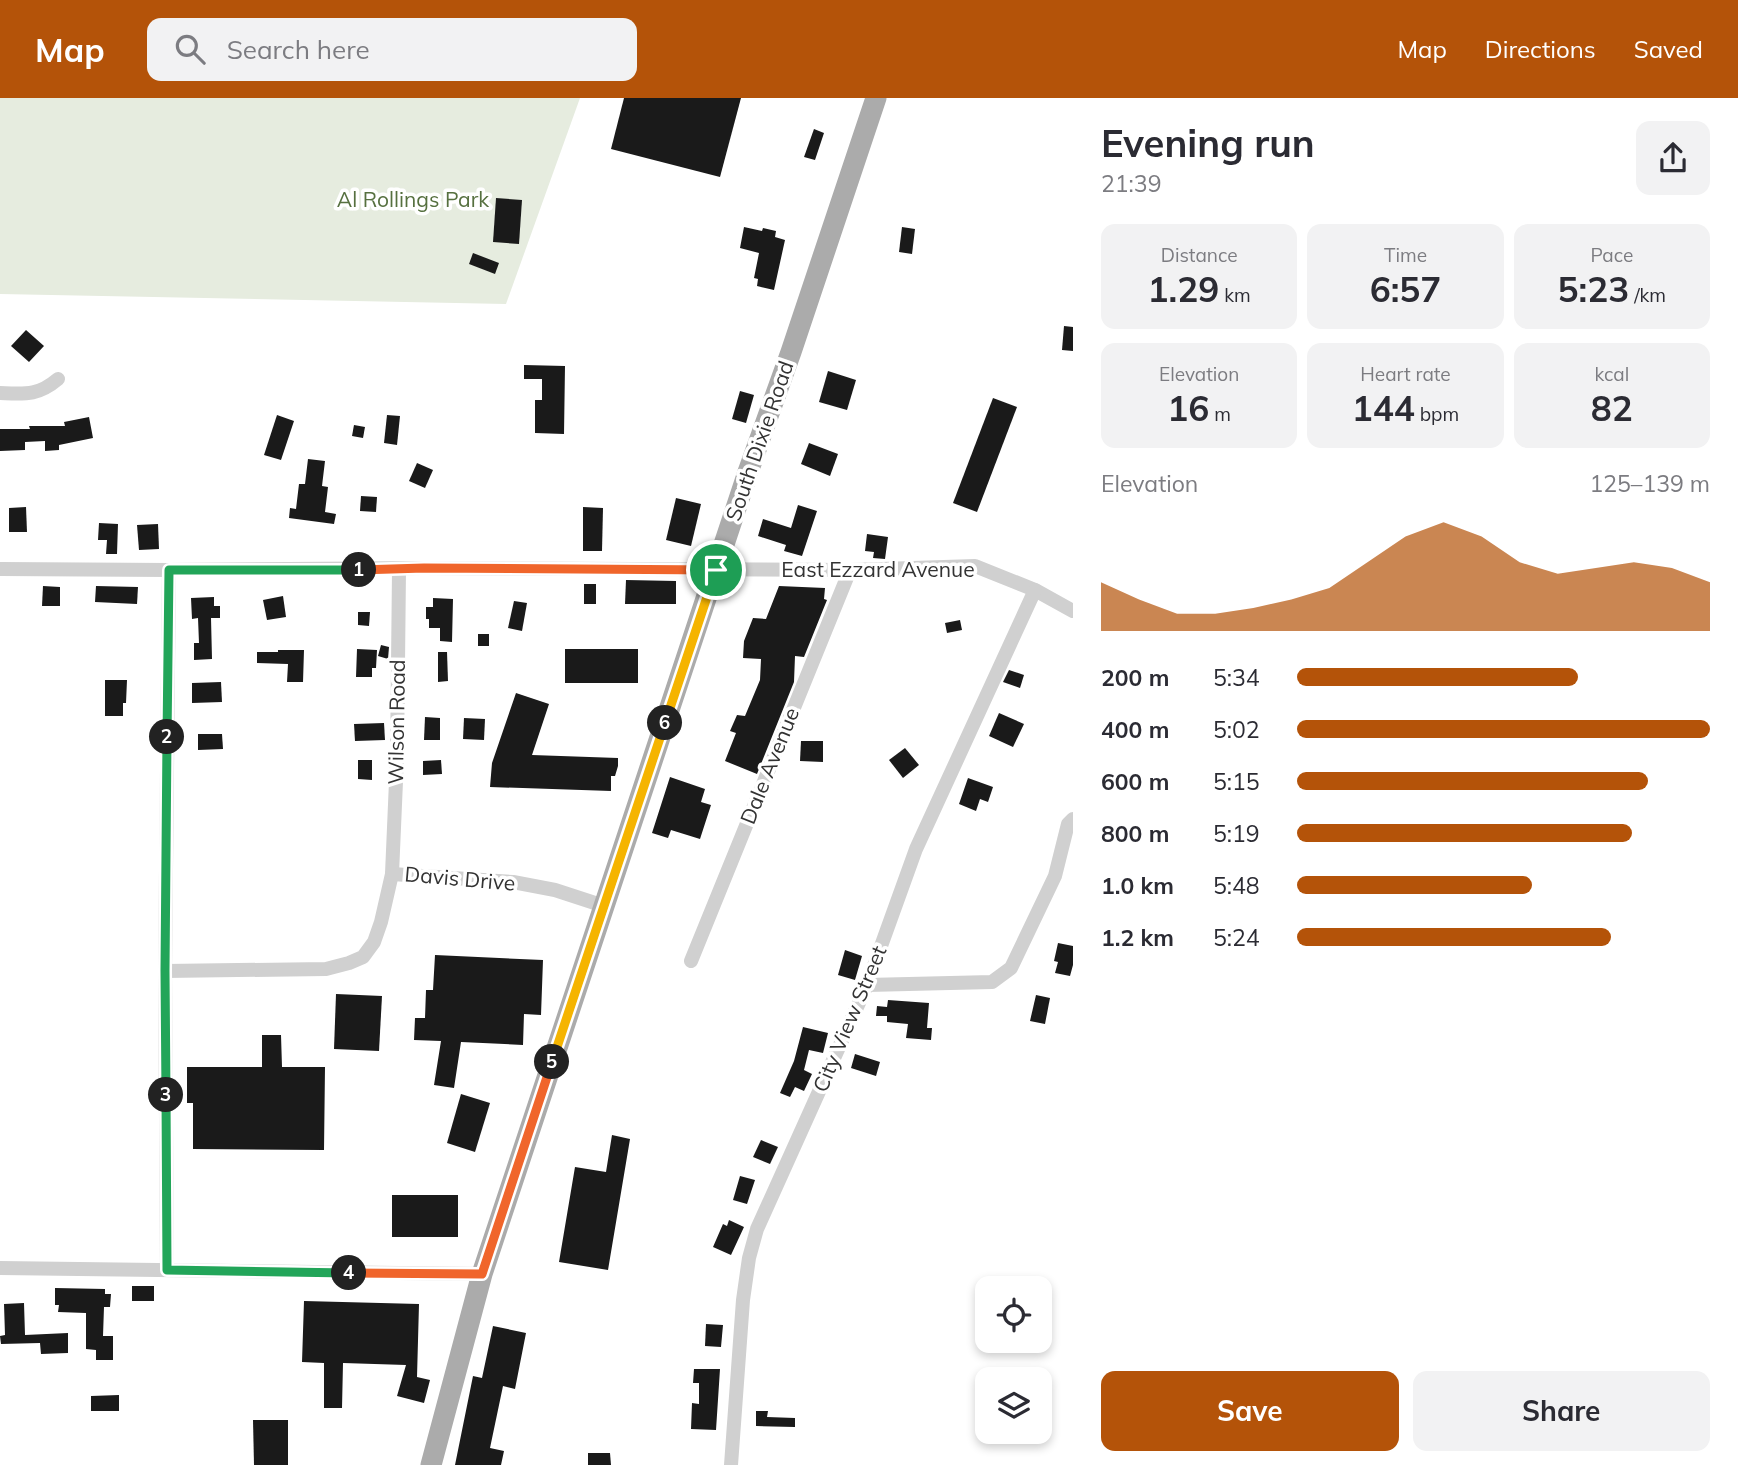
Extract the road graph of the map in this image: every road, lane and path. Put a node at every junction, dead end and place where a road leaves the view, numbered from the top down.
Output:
1 (876, 98) edge
2 (58, 379) dead end
3 (0, 393) edge
4 (0, 569) edge
5 (169, 570) junction
6 (399, 570) junction
7 (716, 570) junction
8 (850, 570) junction
9 (1035, 590) junction
10 (1073, 611) edge
11 (1073, 819) edge
12 (392, 874) junction
13 (604, 906) junction
14 (691, 961) dead end
15 (165, 971) junction
16 (867, 985) junction
17 (0, 1268) edge
18 (167, 1270) junction
19 (482, 1274) junction
20 (431, 1465) edge
21 (731, 1465) edge

1 - 7 main road, South Dixie Road
2 - 3 street
4 - 5 street, East Ezzard Avenue
5 - 6 street, East Ezzard Avenue
5 - 15 street
6 - 7 street, East Ezzard Avenue
6 - 12 street, Wilson Road
7 - 8 street, East Ezzard Avenue
7 - 13 main road, South Dixie Road
8 - 9 street, East Ezzard Avenue
8 - 14 street, Dale Avenue
9 - 10 street, East Ezzard Avenue
9 - 16 street, City View Street
11 - 16 street
12 - 13 street, Davis Drive
12 - 15 street, Davis Drive
13 - 19 main road, South Dixie Road
15 - 18 street
16 - 21 street, City View Street
17 - 18 street
18 - 19 street
19 - 20 main road, South Dixie Road

